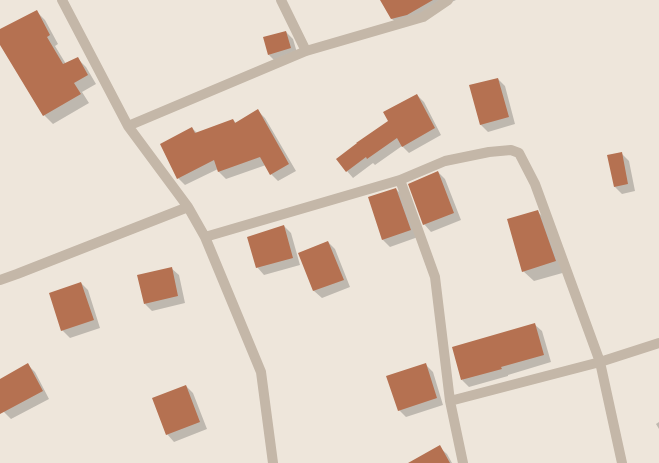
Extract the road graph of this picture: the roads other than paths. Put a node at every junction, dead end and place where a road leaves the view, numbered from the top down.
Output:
1 (62, 0) edge
2 (281, 0) edge
3 (448, 0) edge
4 (306, 51) junction
5 (128, 126) junction
6 (400, 180) junction
7 (188, 207) junction
8 (205, 237) junction
9 (0, 280) edge
10 (659, 343) edge
11 (600, 362) junction
12 (450, 401) junction
13 (273, 463) edge
14 (463, 463) edge
15 (622, 463) edge

1 - 5 street
2 - 4 street
3 - 4 street
4 - 5 street
5 - 7 street
6 - 8 street
6 - 11 street
6 - 12 street
7 - 8 street
7 - 9 street
8 - 13 street
10 - 11 street
11 - 12 street
11 - 15 street
12 - 14 street

